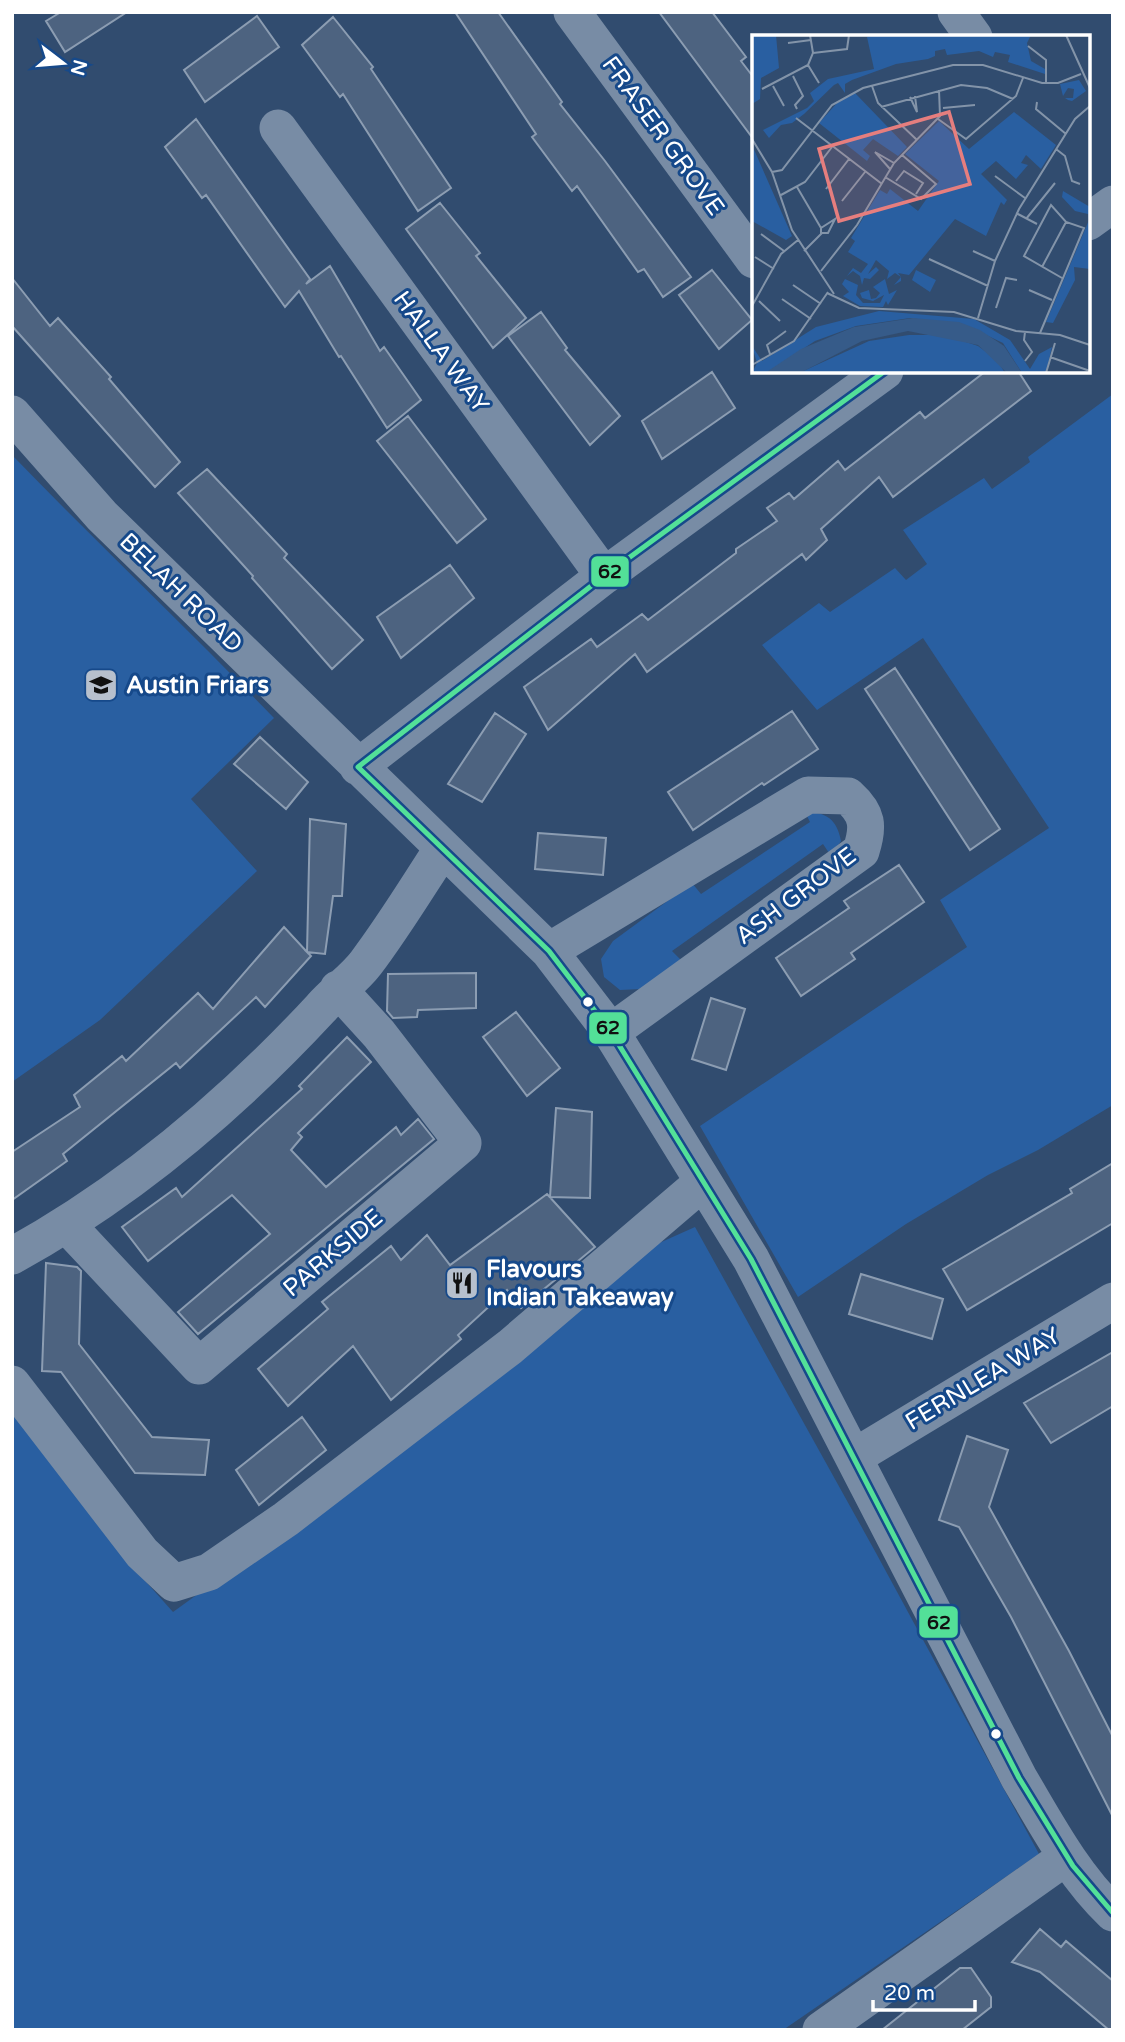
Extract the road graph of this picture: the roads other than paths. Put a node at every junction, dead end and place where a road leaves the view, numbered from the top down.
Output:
1 (572, 12) edge
2 (956, 12) edge
3 (973, 35) edge
4 (278, 128) dead end
5 (752, 257) edge
6 (879, 373) edge
7 (844, 383) edge
8 (12, 414) edge
9 (604, 576) junction
10 (358, 767) junction
11 (443, 848) junction
12 (549, 951) junction
13 (338, 989) junction
14 (611, 1032) junction
15 (703, 1182) junction
16 (67, 1225) junction
17 (12, 1256) edge
18 (1113, 1301) edge
19 (12, 1384) edge
20 (854, 1457) junction
21 (1066, 1857) junction
22 (1113, 1913) edge
23 (821, 2030) edge

1 - 5 street, FRASER GROVE
2 - 3 street
4 - 9 street, HALLA WAY
6 - 7 street
7 - 9 street
8 - 10 street, BELAH ROAD
9 - 10 street
10 - 11 street, BELAH ROAD
11 - 12 street, BELAH ROAD
11 - 13 street
12 - 14 street, BELAH ROAD
12 - 14 street, ASH GROVE
13 - 16 street
13 - 16 street, PARKSIDE
14 - 15 street, BELAH ROAD
15 - 19 street
15 - 20 street, BELAH ROAD
16 - 17 street
18 - 20 street, FERNLEA WAY
20 - 21 street, BELAH ROAD
21 - 22 street, BELAH ROAD
21 - 23 street

